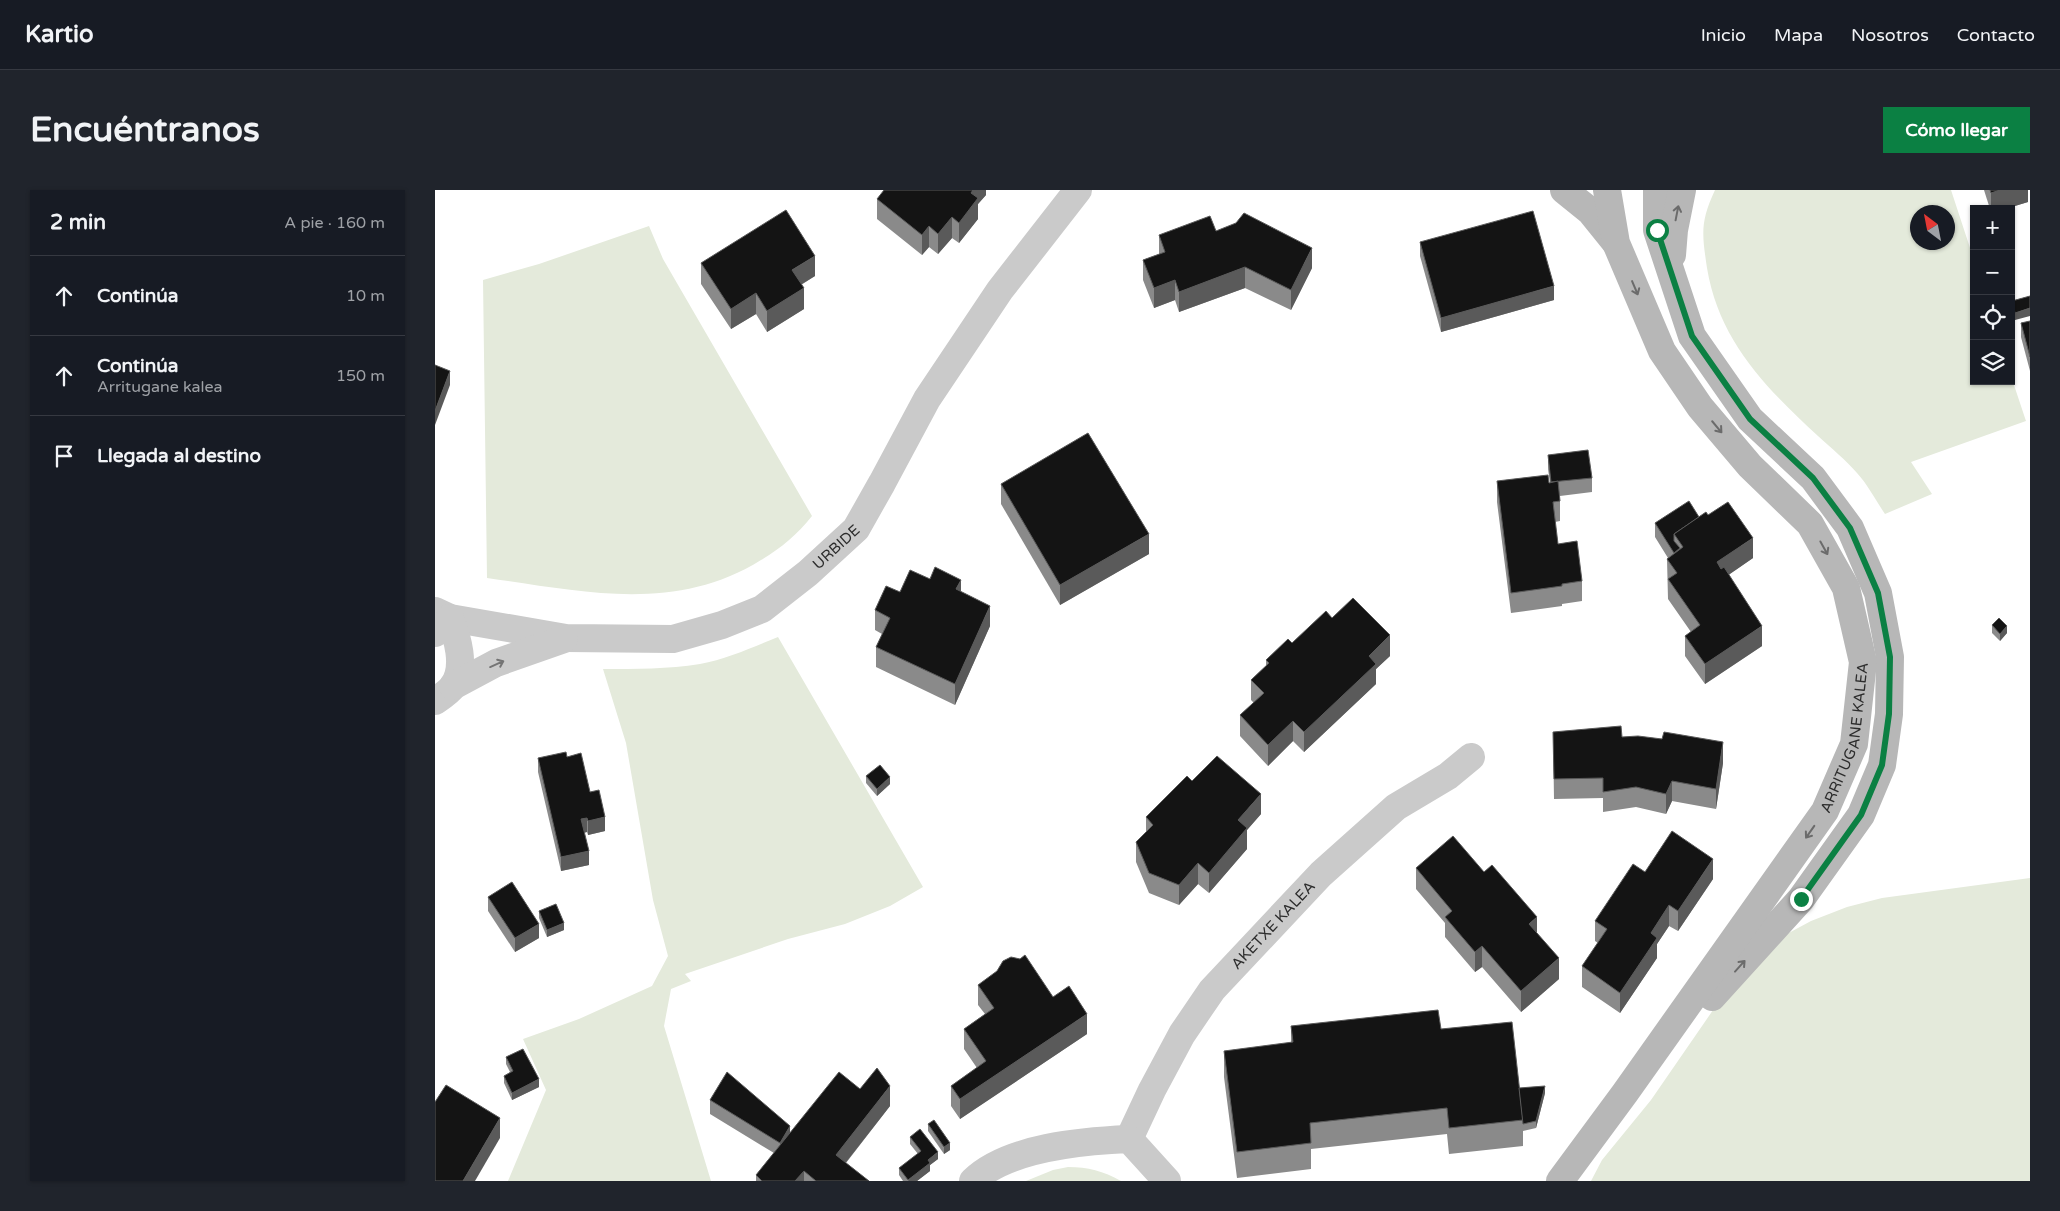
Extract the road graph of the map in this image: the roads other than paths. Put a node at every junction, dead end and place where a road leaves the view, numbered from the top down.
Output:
1 (1077, 190) edge
2 (1564, 190) edge
3 (1607, 190) edge
4 (1657, 190) edge
5 (1682, 190) edge
6 (1616, 243) junction
7 (1671, 272) junction
8 (440, 621) edge
9 (566, 638) junction
10 (444, 694) edge
11 (1471, 757) dead end
12 (1625, 1093) junction
13 (1129, 1139) junction
14 (973, 1181) edge
15 (1167, 1181) edge
16 (1560, 1181) edge

1 - 9 street, URBIDE
2 - 6 street
3 - 6 street
4 - 7 street, ARRITUGANE KALEA
7 -> 5 street
6 -> 12 street, ARRITUGANE KALEA
12 -> 7 street, ARRITUGANE KALEA
8 - 9 street, URBIDE
8 - 10 street
10 -> 9 street
11 - 13 street, AKETXE KALEA
12 - 16 street, ARRITUGANE KALEA
13 - 14 street
13 - 15 street

